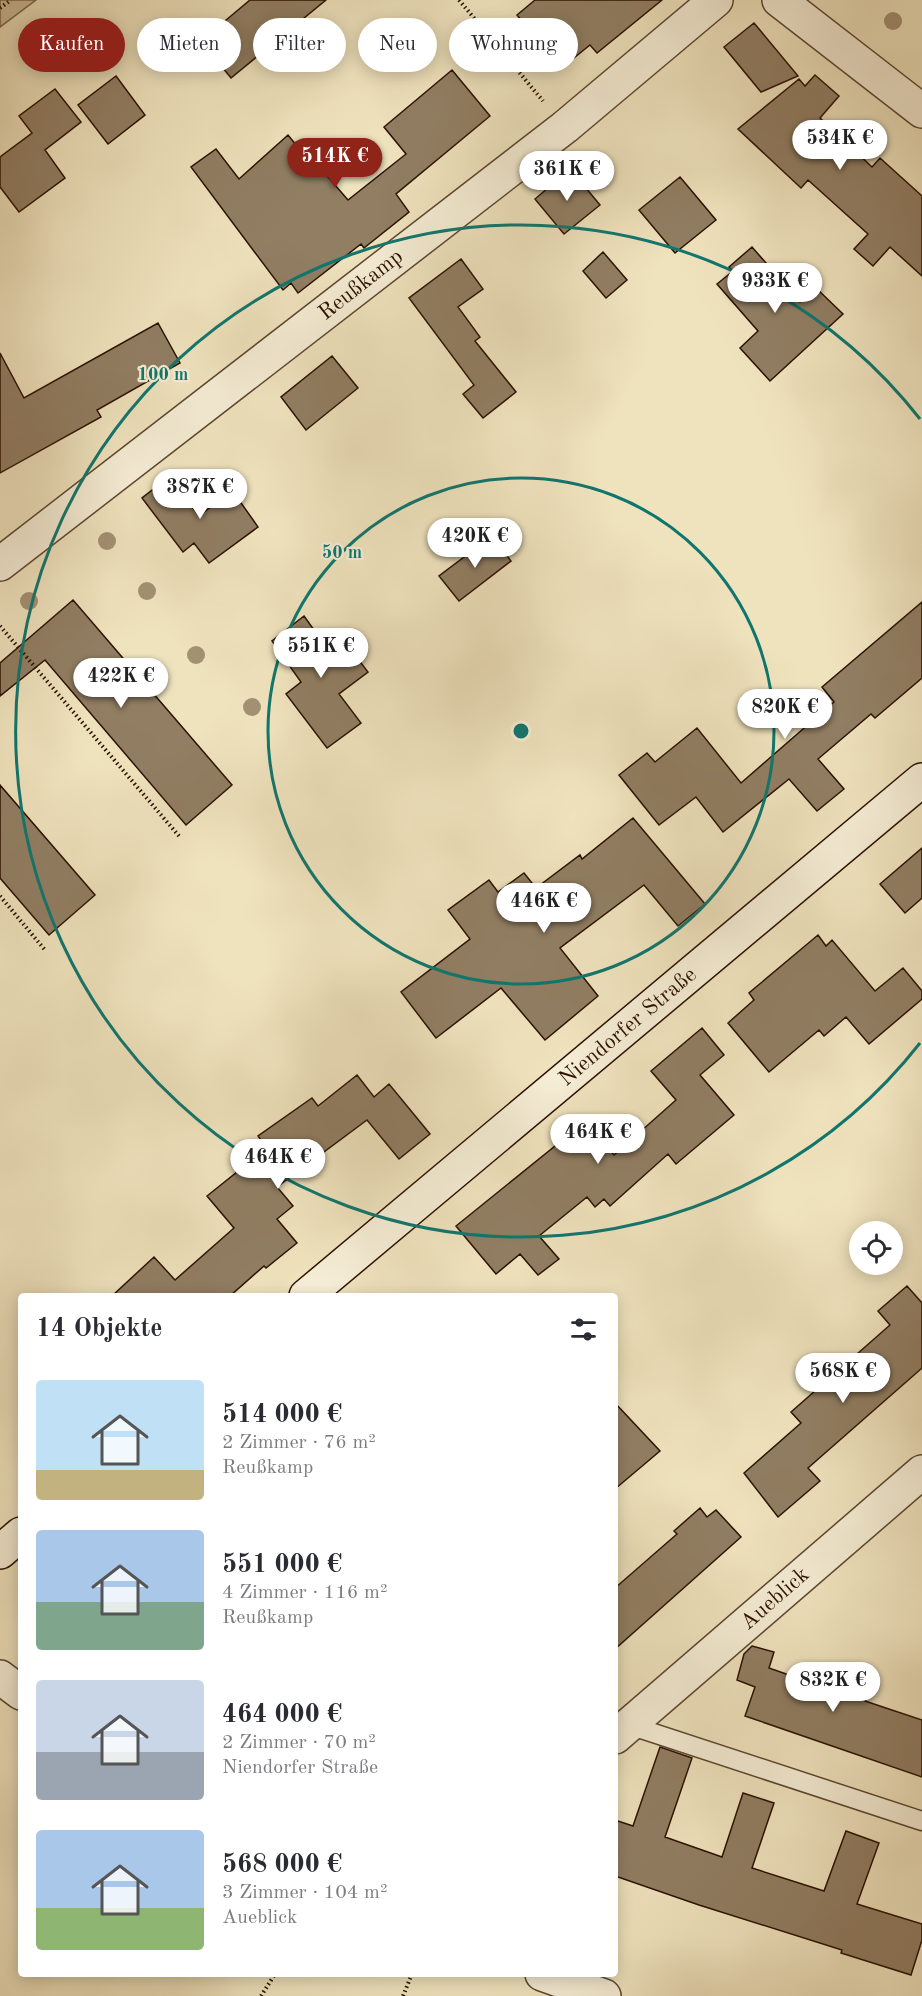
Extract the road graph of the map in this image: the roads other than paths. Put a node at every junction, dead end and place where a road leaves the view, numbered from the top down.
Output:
1 (716, 0) edge
2 (779, 0) edge
3 (922, 111) edge
4 (0, 564) edge
5 (922, 780) edge
6 (310, 1293) edge
7 (922, 1472) edge
8 (18, 1537) edge
9 (0, 1552) edge
10 (0, 1677) edge
11 (18, 1691) edge
12 (622, 1731) edge
13 (922, 1821) edge
14 (550, 1977) edge
15 (604, 1996) edge

1 - 4 street, Reußkamp
2 - 3 street
5 - 6 street, Niendorfer Straße
7 - 12 street, Aueblick
8 - 9 street
10 - 11 street
12 - 13 lane, Aueblick
14 - 15 street

